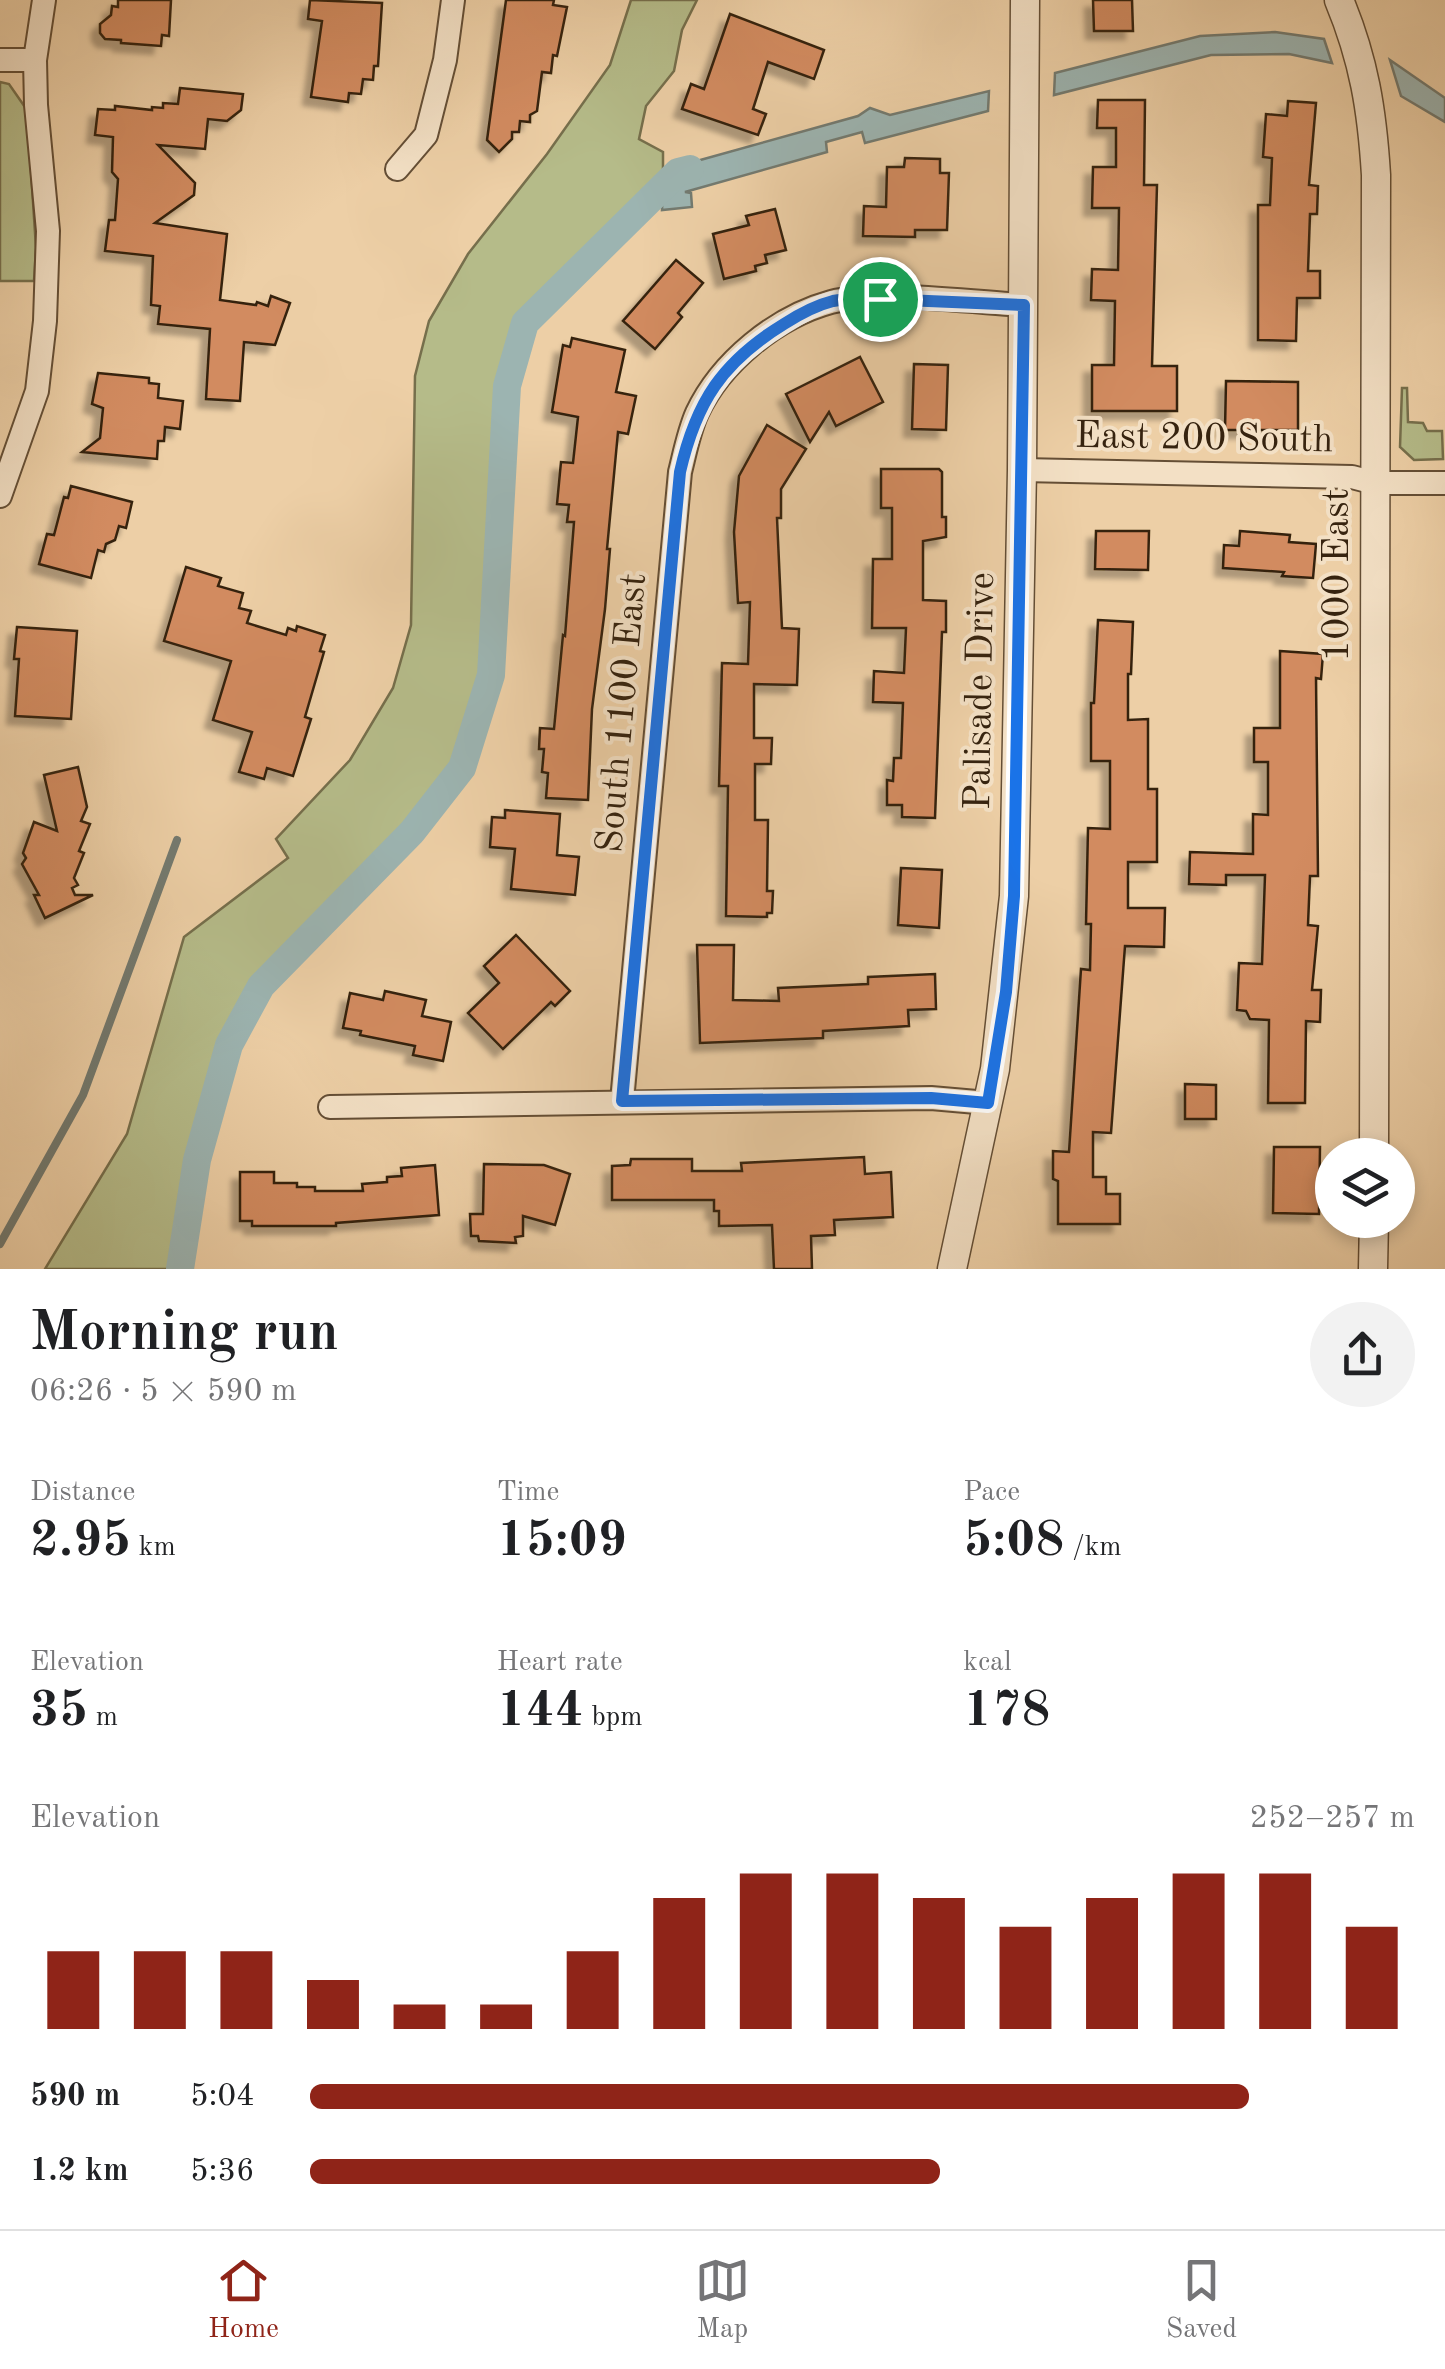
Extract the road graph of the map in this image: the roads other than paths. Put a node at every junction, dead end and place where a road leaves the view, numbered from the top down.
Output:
1 (44, 0) edge
2 (453, 0) edge
3 (1025, 0) edge
4 (1340, 0) edge
5 (0, 60) edge
6 (36, 60) junction
7 (397, 170) dead end
8 (1024, 305) junction
9 (1022, 470) junction
10 (1375, 483) junction
11 (1445, 484) edge
12 (0, 496) edge
13 (622, 1101) junction
14 (988, 1103) junction
15 (330, 1107) dead end
16 (1374, 1138) edge
17 (1374, 1238) edge
18 (952, 1269) edge
19 (1373, 1269) edge

1 - 6 street
2 - 7 street
3 - 8 street, Palisade Drive
4 - 10 street, 1000 East
5 - 6 street
6 - 12 street
8 - 9 street, Palisade Drive
8 - 13 street, South 1100 East
9 - 10 street, East 200 South
9 - 14 street, Palisade Drive
10 - 11 street, East 200 South
10 - 16 street, 1000 East
13 - 14 street
13 - 15 street
14 - 18 street, Palisade Drive
17 - 19 street

